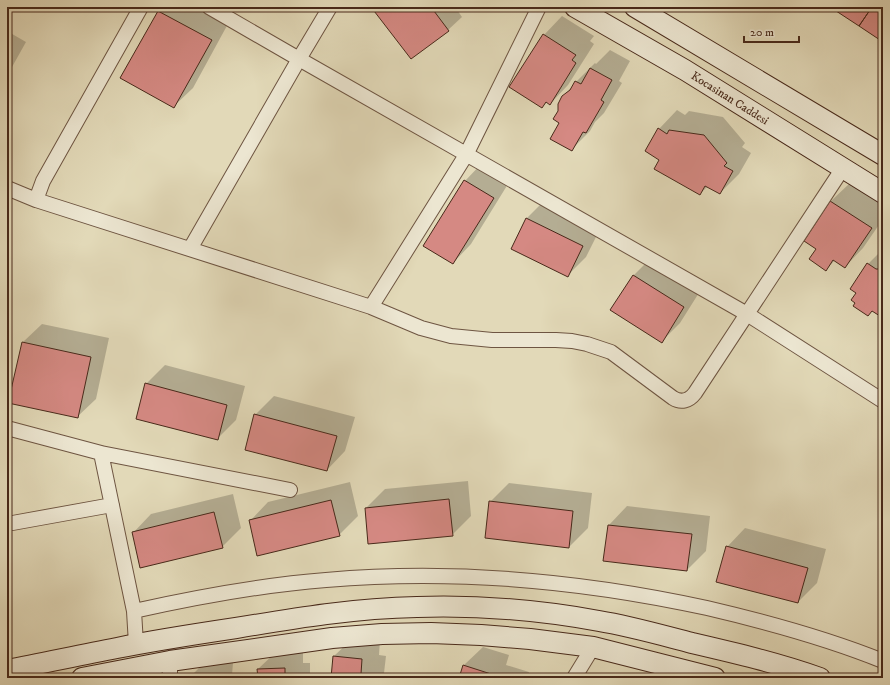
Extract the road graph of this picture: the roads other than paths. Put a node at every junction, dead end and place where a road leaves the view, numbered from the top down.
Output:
1 (141, 7) edge
2 (209, 7) edge
3 (330, 7) edge
4 (539, 7) edge
5 (575, 7) edge
6 (635, 7) edge
7 (299, 59) junction
8 (466, 154) junction
9 (883, 155) edge
10 (843, 168) junction
11 (7, 188) edge
12 (883, 194) edge
13 (36, 200) junction
14 (190, 249) junction
15 (371, 307) junction
16 (747, 314) junction
17 (883, 401) edge
18 (7, 428) edge
19 (101, 453) junction
20 (290, 490) dead end
21 (112, 505) junction
22 (7, 524) edge
23 (134, 612) junction
24 (136, 644) junction
25 (593, 647) junction
26 (883, 661) edge
27 (7, 670) edge
28 (170, 670) edge
29 (147, 672) edge
30 (82, 678) edge
31 (574, 678) edge
32 (715, 678) edge
33 (820, 678) edge

1 - 13 street
2 - 7 street
3 - 7 street
4 - 8 street
5 - 10 street, Kocasinan Caddesi
6 - 9 street
7 - 8 street
7 - 14 street
8 - 15 street
8 - 16 street
10 - 12 street, Kocasinan Caddesi
10 - 16 street
11 - 13 street
13 - 14 street
14 - 15 street
15 - 16 street
16 - 17 street
18 - 19 street
19 - 20 street
19 - 21 street
21 - 22 street
21 - 23 street
23 - 24 street
23 - 26 street
24 - 27 street
24 - 33 street
25 - 28 street
25 - 31 street
25 - 32 street
28 - 29 street
29 - 30 street

